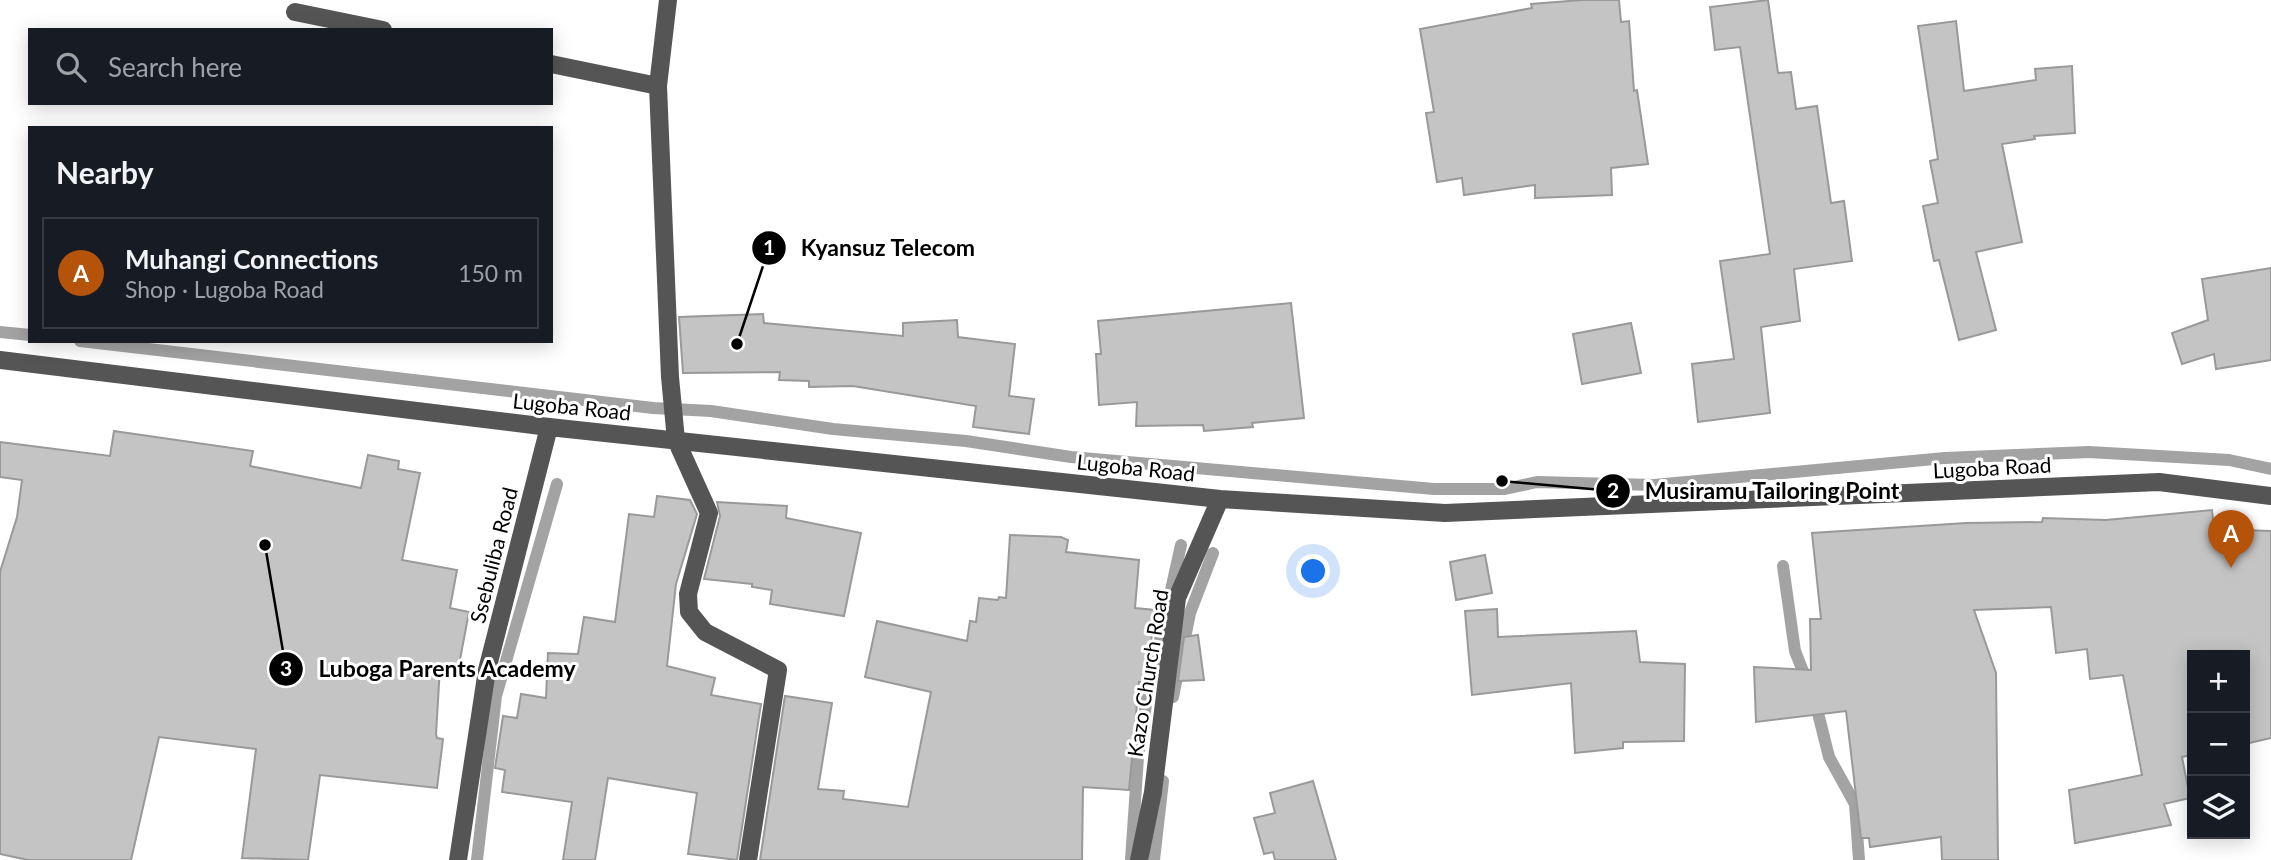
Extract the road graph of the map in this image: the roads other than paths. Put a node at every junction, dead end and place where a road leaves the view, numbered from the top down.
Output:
1 (668, 0) edge
2 (295, 12) dead end
3 (373, 28) edge
4 (553, 64) edge
5 (658, 86) junction
6 (0, 360) edge
7 (549, 428) junction
8 (676, 440) junction
9 (2271, 496) edge
10 (1220, 499) junction
11 (458, 860) edge
12 (748, 860) edge
13 (1139, 860) edge

1 - 5 street
2 - 3 street
4 - 5 street
5 - 8 street
6 - 7 street, Lugoba Road
7 - 8 street, Lugoba Road
7 - 11 street, Ssebuliba Road
8 - 10 street, Lugoba Road
8 - 12 street
9 - 10 street, Lugoba Road
10 - 13 street, Kazo Church Road

